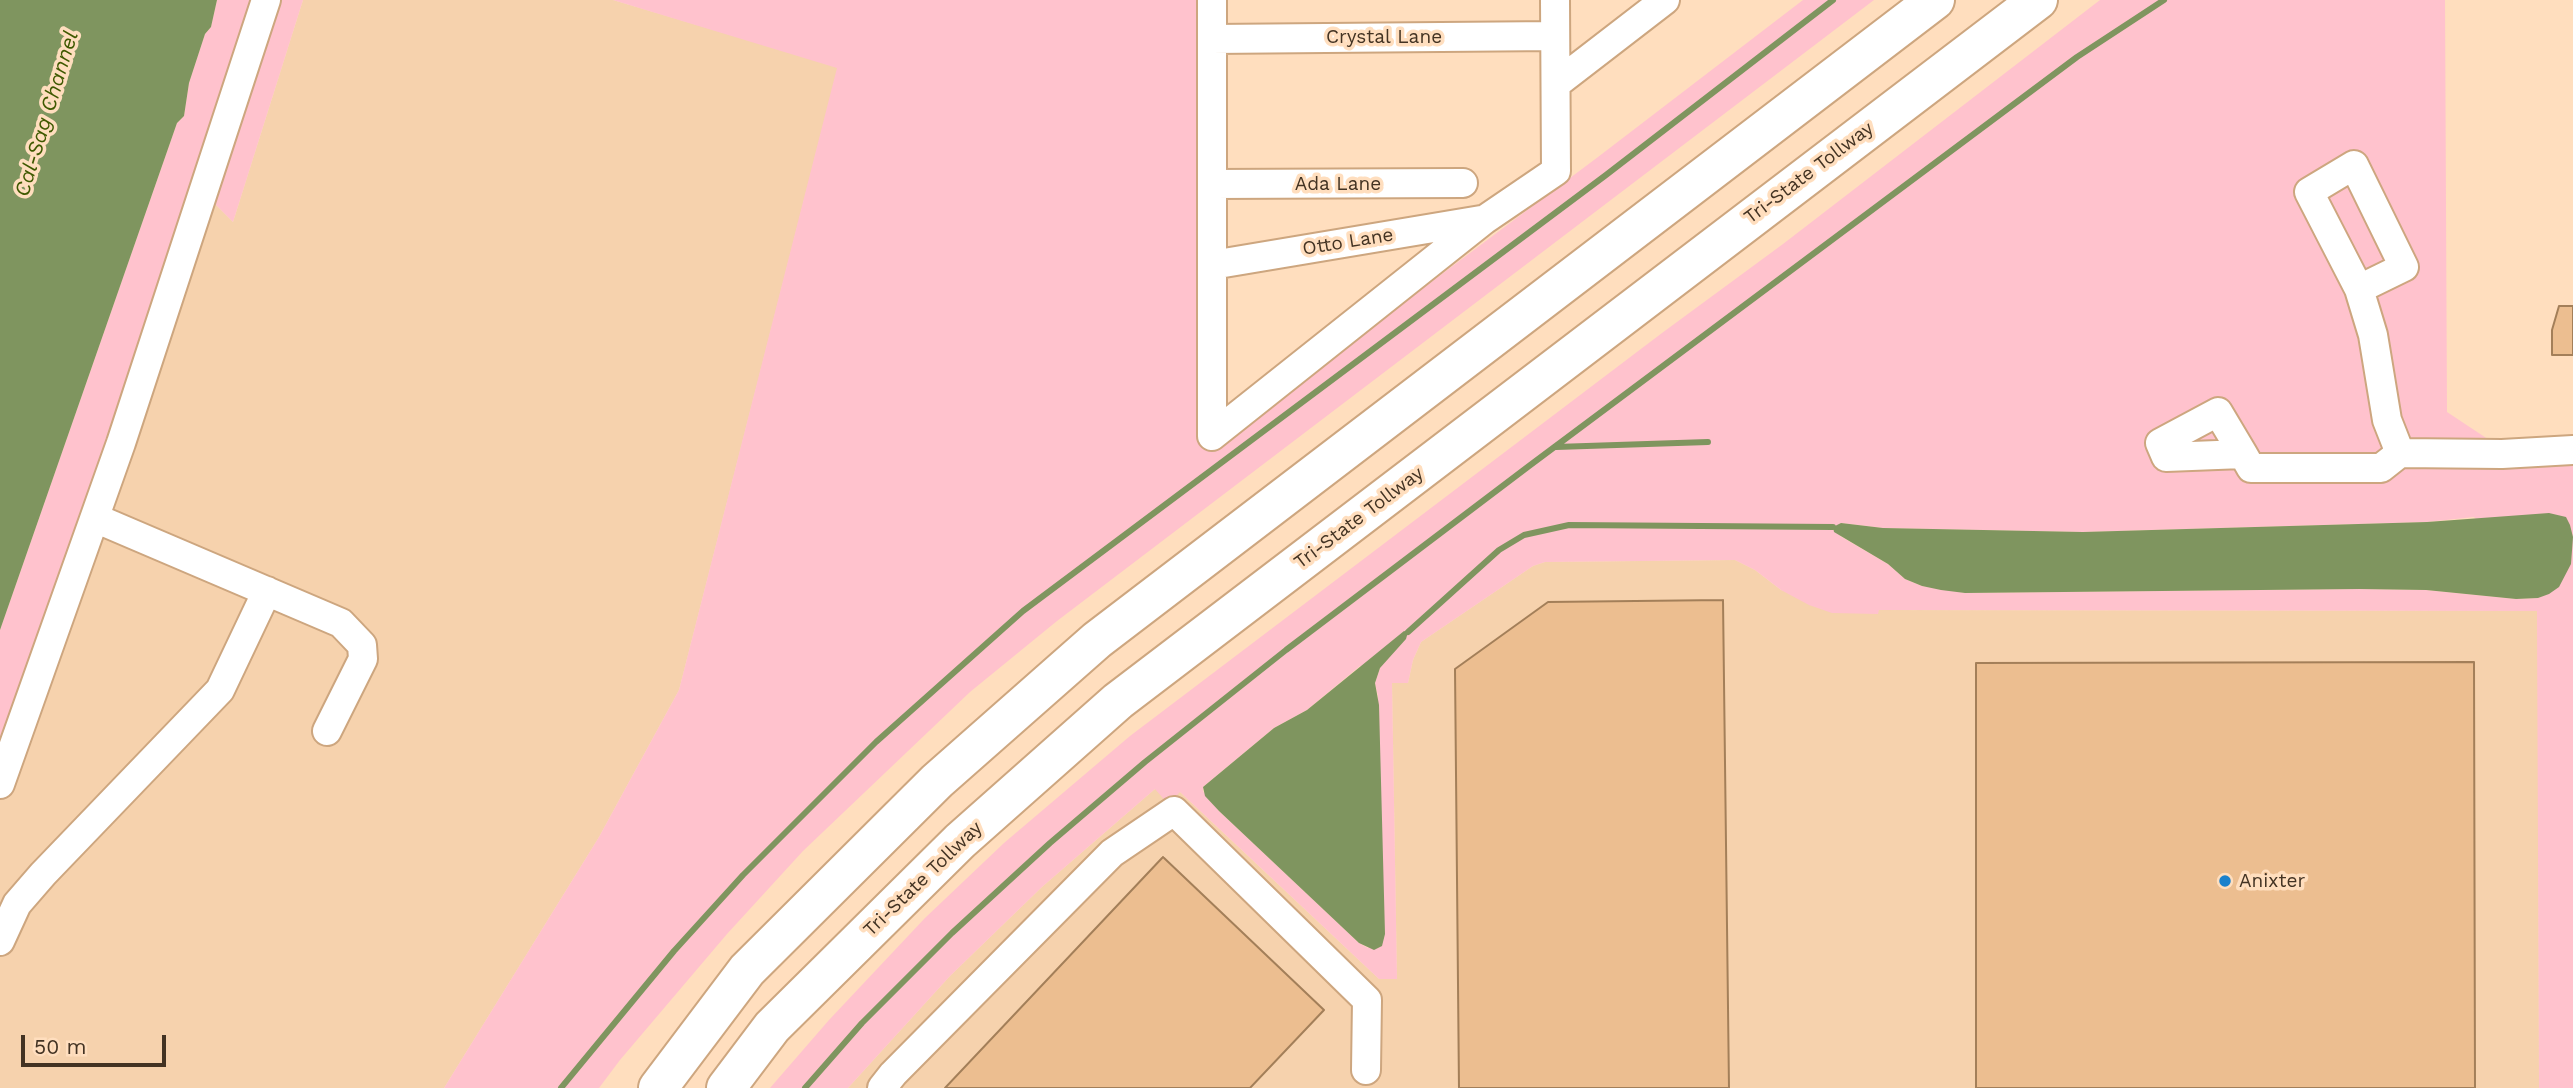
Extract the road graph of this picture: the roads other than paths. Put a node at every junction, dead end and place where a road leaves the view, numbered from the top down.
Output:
1 (266, 0) edge
2 (1212, 0) edge
3 (1555, 0) edge
4 (1665, 0) edge
5 (1935, 0) edge
6 (2038, 0) edge
7 (1555, 36) junction
8 (1212, 38) junction
9 (1556, 84) junction
10 (1464, 183) dead end
11 (1212, 184) junction
12 (1484, 220) junction
13 (1212, 265) junction
14 (2359, 289) dead end
15 (2573, 450) edge
16 (2400, 453) junction
17 (2243, 454) dead end
18 (95, 517) junction
19 (267, 591) junction
20 (327, 731) dead end
21 (0, 784) edge
22 (0, 941) edge
23 (1366, 1070) dead end
24 (658, 1088) edge
25 (726, 1088) edge
26 (882, 1088) edge

1 - 18 lane
2 - 8 lane
3 - 7 lane
4 - 9 lane
5 - 24 highway
6 - 25 highway, Tri-State Tollway
7 - 8 lane, Crystal Lane
7 - 9 lane
8 - 11 lane
9 - 12 lane
10 - 11 lane, Ada Lane
11 - 13 lane
12 - 13 lane, Otto Lane
12 - 13 lane
14 - 16 lane
15 - 16 lane
16 - 17 lane
18 - 19 lane
18 - 21 lane
19 - 20 lane
19 - 22 lane
23 - 26 lane

